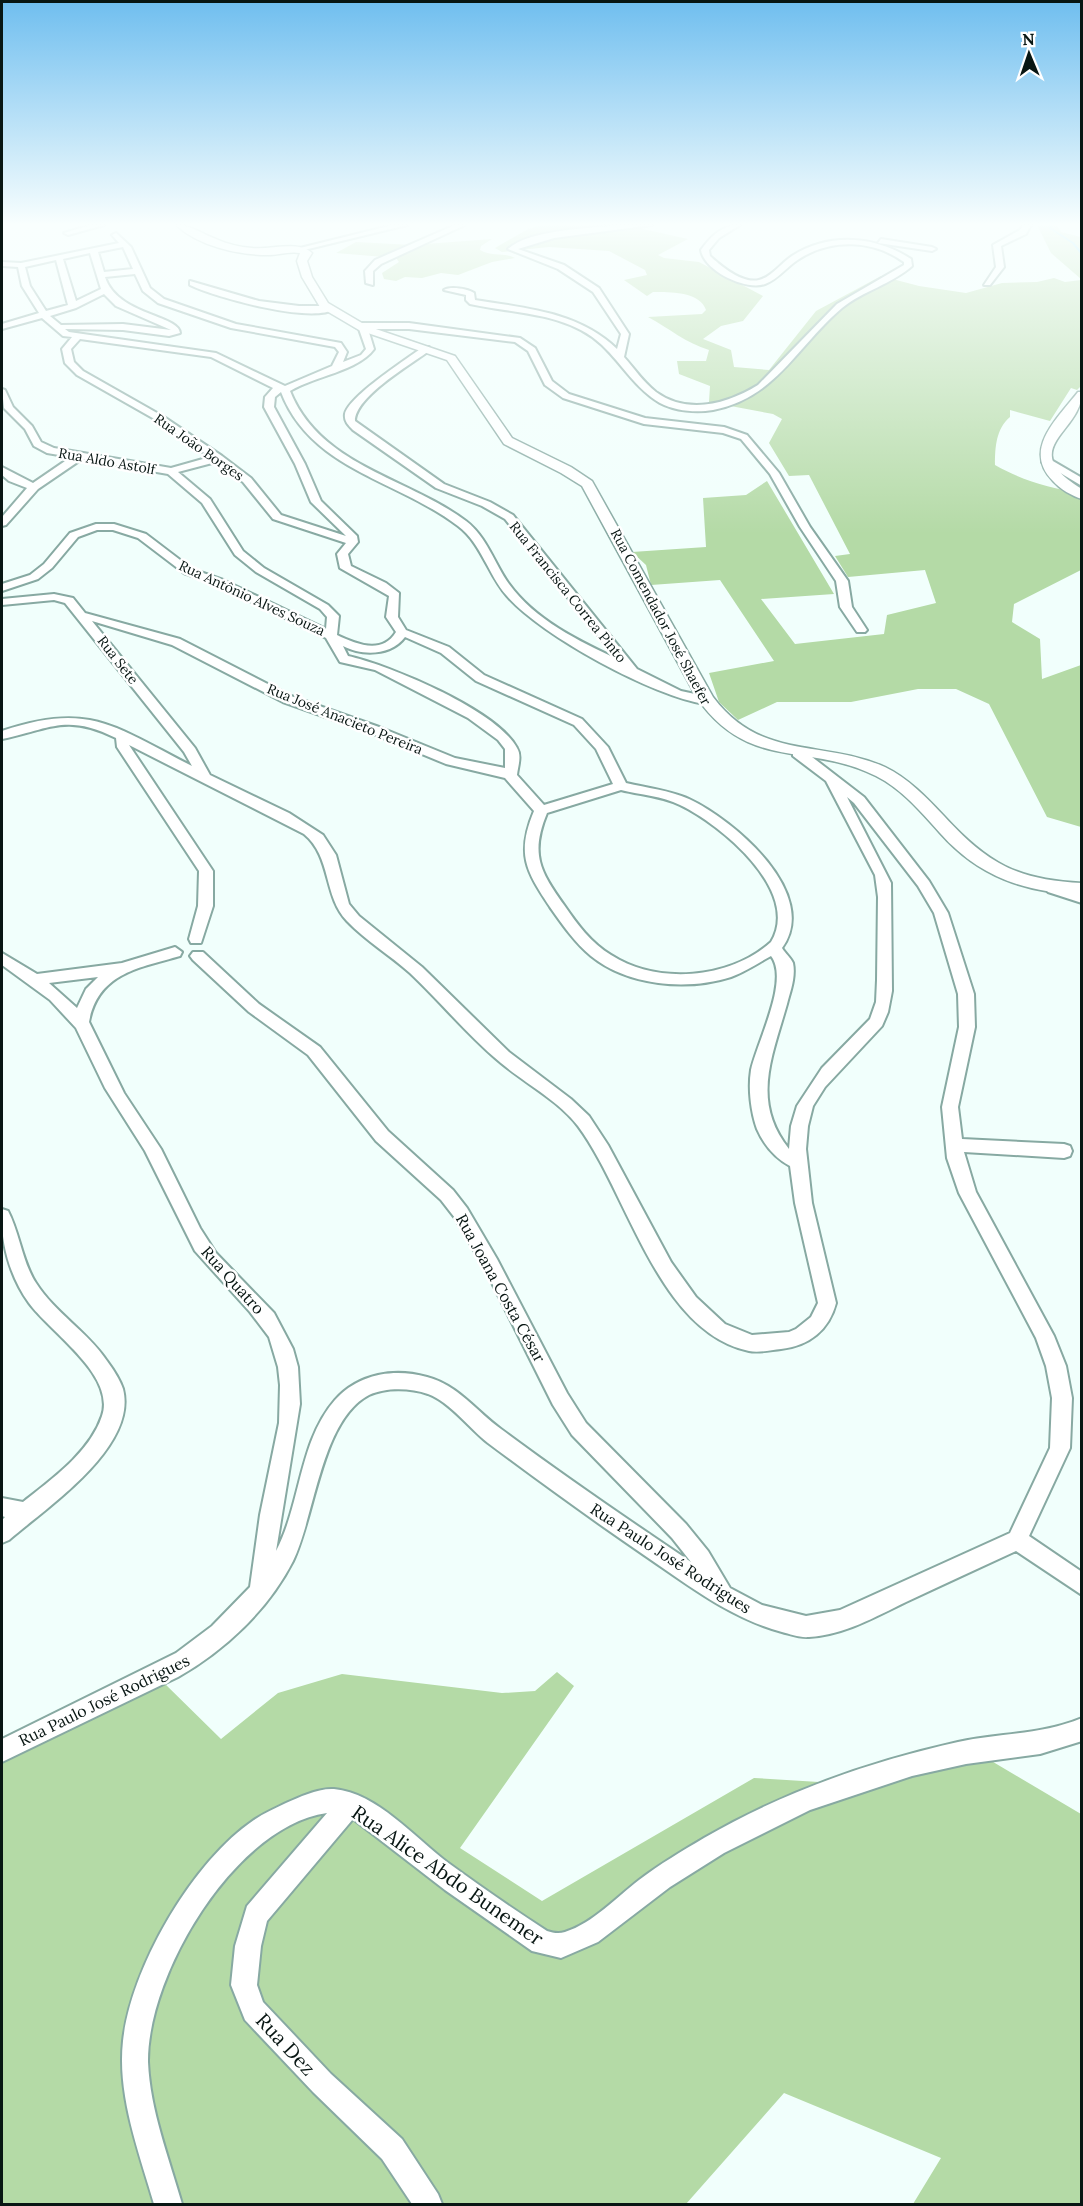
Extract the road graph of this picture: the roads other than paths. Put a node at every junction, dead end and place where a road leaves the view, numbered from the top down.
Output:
1 (58, 328) edge
2 (131, 328) edge
3 (173, 328) edge
4 (245, 328) edge
5 (361, 328) edge
6 (363, 328) edge
7 (417, 328) edge
8 (582, 328) edge
9 (621, 328) edge
10 (818, 328) edge
11 (77, 337) junction
12 (426, 349) junction
13 (619, 357) junction
14 (335, 370) junction
15 (260, 379) junction
16 (300, 381) junction
17 (281, 389) junction
18 (3, 395) edge
19 (1082, 395) edge
20 (78, 457) junction
21 (218, 458) junction
22 (1046, 460) junction
23 (2, 470) edge
24 (171, 471) junction
25 (1082, 483) edge
26 (34, 486) junction
27 (1082, 495) edge
28 (2, 523) edge
29 (353, 542) junction
30 (2, 588) edge
31 (2, 602) edge
32 (83, 616) junction
33 (861, 630) dead end
34 (402, 632) junction
35 (331, 634) junction
36 (633, 672) junction
37 (705, 700) junction
38 (123, 736) junction
39 (2, 742) edge
40 (798, 753) junction
41 (510, 775) junction
42 (204, 777) junction
43 (830, 778) junction
44 (621, 786) junction
45 (541, 810) junction
46 (1053, 889) junction
47 (1082, 889) edge
48 (1082, 898) edge
49 (197, 947) junction
50 (773, 948) junction
51 (2, 958) edge
52 (122, 968) junction
53 (35, 980) junction
54 (81, 1023) junction
55 (953, 1144) junction
56 (1064, 1151) dead end
57 (796, 1161) junction
58 (2, 1216) edge
59 (2, 1507) edge
60 (24, 1512) junction
61 (2, 1533) edge
62 (1017, 1540) junction
63 (1082, 1585) edge
64 (260, 1592) junction
65 (723, 1596) junction
66 (1082, 1729) edge
67 (2, 1751) edge
68 (349, 1805) junction
69 (168, 2205) edge
70 (428, 2205) edge

1 - 11 street
2 - 3 street
4 - 14 street
5 - 14 street
6 - 12 street, Rua Comendador José Shaefer
7 - 33 street
8 - 13 street
9 - 13 street
10 - 13 street
11 - 15 street
11 - 21 street, Rua João Borges
12 - 36 street, Rua Francisca Correa Pinto
12 - 37 street, Rua Comendador José Shaefer
14 - 16 street
15 - 16 street
15 - 17 street
16 - 17 street
17 - 29 street
17 - 36 street
18 - 20 street, Rua Aldo Astolf
19 - 22 street
20 - 24 street, Rua Aldo Astolf
20 - 26 street
21 - 24 street
21 - 29 street, Rua João Borges
22 - 25 street
22 - 27 street
23 - 26 street
24 - 35 street
26 - 28 street
29 - 34 street
30 - 35 street, Rua Antônio Alves Souza
31 - 32 street, Rua Sete
32 - 41 street, Rua José Anacieto Pereira
32 - 42 street, Rua Sete
34 - 35 street, Rua Antônio Alves Souza
34 - 44 street
35 - 41 street
36 - 37 street
37 - 40 street, Rua Comendador José Shaefer
38 - 39 street
38 - 42 street
38 - 49 street
40 - 43 street
40 - 46 street, Rua Comendador José Shaefer
41 - 45 street
42 - 57 street
43 - 55 street
43 - 57 street
44 - 45 street
44 - 50 street
45 - 50 street
46 - 47 street, Rua Comendador José Shaefer
46 - 48 street
49 - 52 street
49 - 65 street, Rua Joana Costa César
50 - 57 street
51 - 53 street, Rua Quatro
52 - 53 street
52 - 54 street
53 - 54 street, Rua Quatro
54 - 64 street, Rua Quatro
55 - 56 street
55 - 62 street
58 - 60 street
59 - 60 street
60 - 61 street
62 - 63 street
62 - 65 street, Rua Paulo José Rodrigues
64 - 65 street, Rua Paulo José Rodrigues
64 - 67 street, Rua Paulo José Rodrigues
66 - 68 street, Rua Alice Abdo Bunemer
68 - 69 street, Rua Alice Abdo Bunemer
68 - 70 street, Rua Dez

